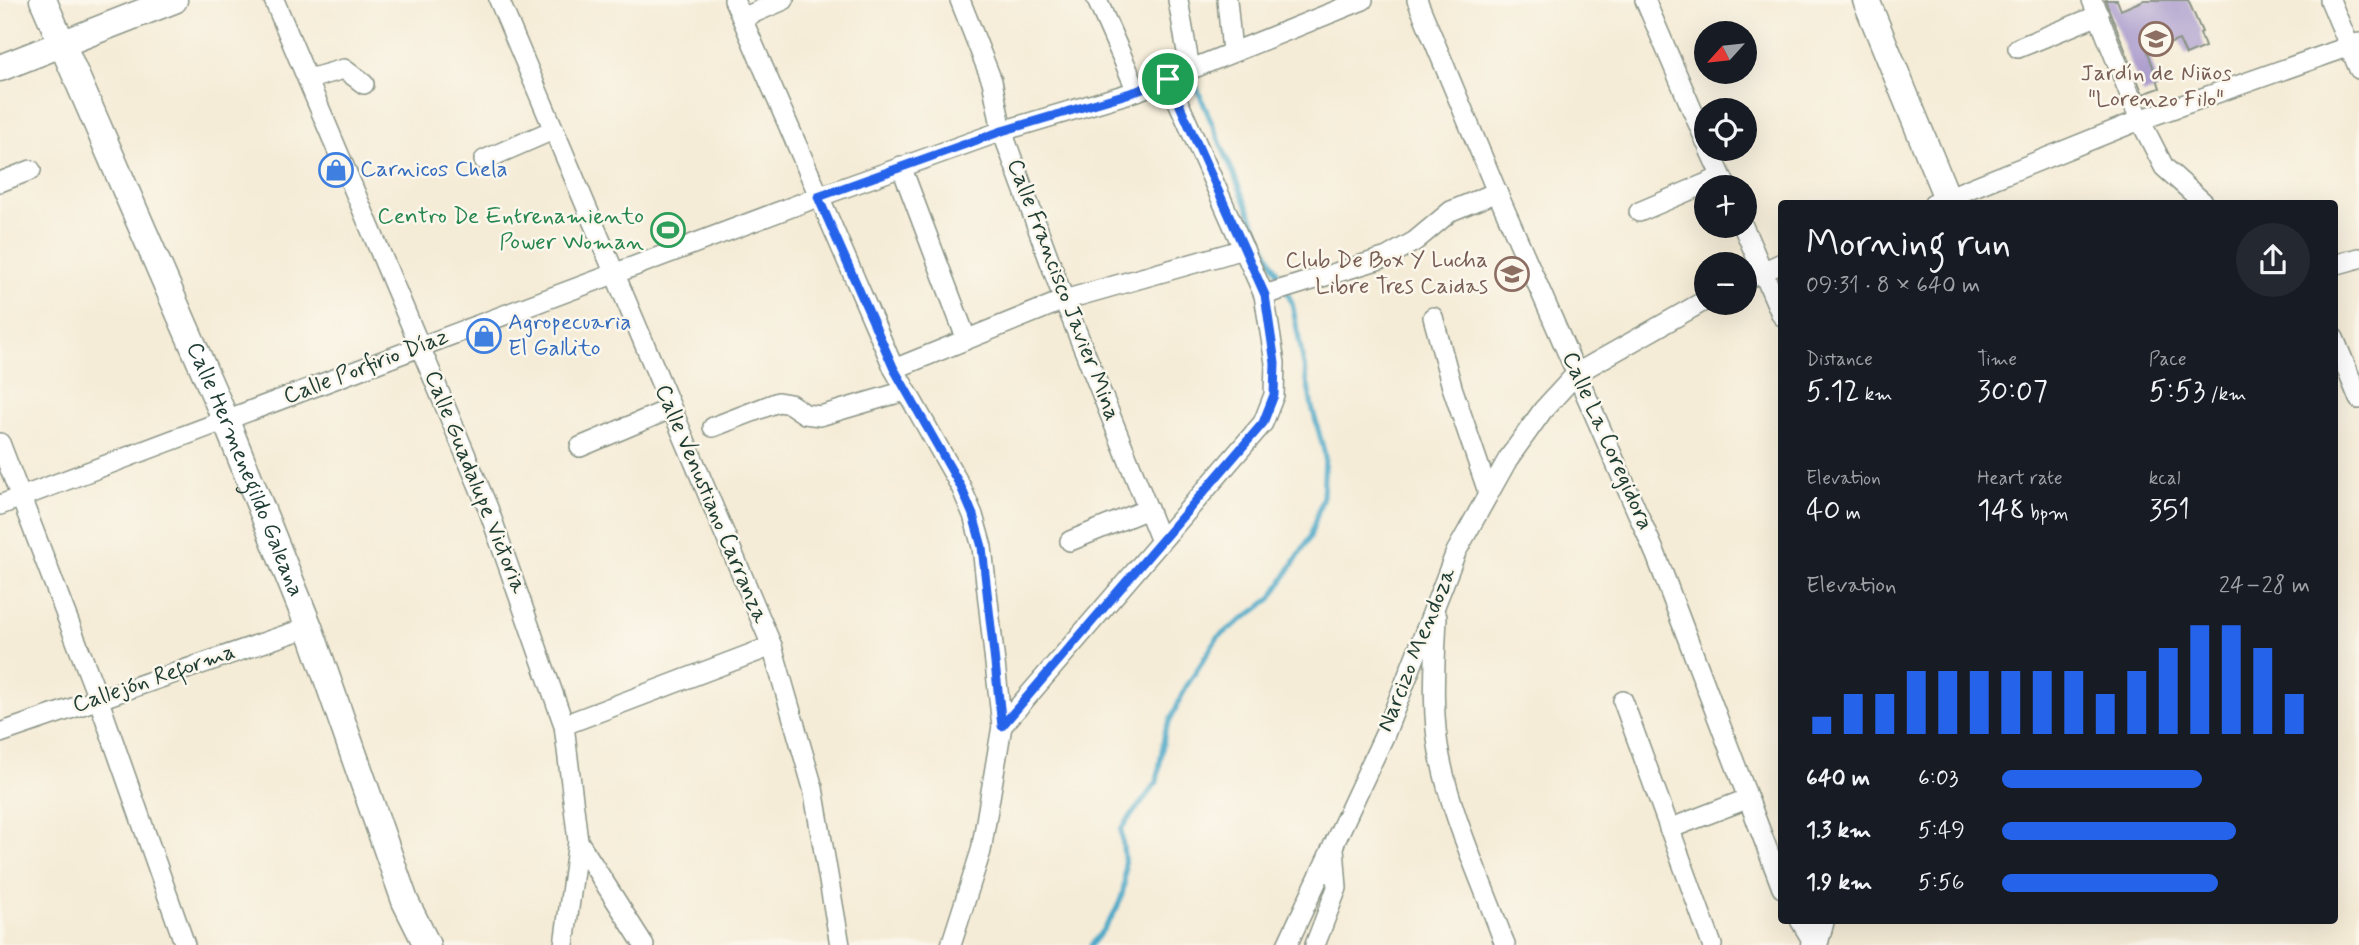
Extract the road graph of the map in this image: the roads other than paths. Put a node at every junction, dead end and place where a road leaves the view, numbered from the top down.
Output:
1 (43, 0) edge
2 (174, 0) edge
3 (274, 0) edge
4 (499, 0) edge
5 (783, 0) edge
6 (960, 0) edge
7 (1097, 0) edge
8 (1178, 0) edge
9 (1227, 0) edge
10 (1363, 0) edge
11 (1417, 0) edge
12 (1645, 0) edge
13 (1866, 0) edge
14 (2330, 0) edge
15 (2096, 8) edge
16 (738, 9) edge
17 (63, 44) junction
18 (2354, 45) edge
19 (2018, 48) dead end
20 (1232, 52) junction
21 (0, 68) edge
22 (1190, 69) junction
23 (2359, 69) edge
24 (309, 79) junction
25 (1168, 79) junction
26 (364, 85) dead end
27 (1137, 91) junction
28 (1694, 114) edge
29 (2140, 120) junction
30 (553, 131) junction
31 (1002, 131) junction
32 (484, 160) dead end
33 (901, 166) junction
34 (31, 170) dead end
35 (0, 182) edge
36 (1497, 192) junction
37 (1694, 193) edge
38 (818, 197) junction
39 (1943, 200) edge
40 (1945, 200) edge
41 (2201, 200) edge
42 (1639, 212) dead end
43 (1748, 238) edge
44 (1244, 248) junction
45 (2359, 258) edge
46 (2338, 264) edge
47 (1778, 265) edge
48 (1763, 271) junction
49 (1757, 274) edge
50 (613, 276) junction
51 (1271, 293) junction
52 (1064, 300) junction
53 (1694, 307) edge
54 (1778, 307) edge
55 (1433, 317) dead end
56 (966, 338) junction
57 (419, 346) junction
58 (2338, 348) edge
59 (894, 369) junction
60 (1577, 373) junction
61 (905, 391) junction
62 (2359, 399) edge
63 (670, 410) junction
64 (226, 421) junction
65 (713, 427) dead end
66 (0, 443) edge
67 (580, 447) dead end
68 (1488, 492) junction
69 (22, 496) junction
70 (0, 505) edge
71 (1149, 509) junction
72 (1160, 539) junction
73 (1070, 541) dead end
74 (1437, 606) junction
75 (309, 627) junction
76 (772, 646) junction
77 (98, 698) junction
78 (1623, 701) dead end
79 (564, 725) junction
80 (1002, 726) junction
81 (0, 733) edge
82 (1747, 799) junction
83 (1669, 829) junction
84 (578, 841) junction
85 (1334, 847) junction
86 (1778, 878) edge
87 (1802, 924) edge
88 (1820, 924) edge
89 (186, 945) edge
90 (427, 945) edge
91 (564, 945) edge
92 (644, 945) edge
93 (840, 945) edge
94 (951, 945) edge
95 (1287, 945) edge
96 (1315, 945) edge
97 (1506, 945) edge
98 (1712, 945) edge
99 (1814, 945) edge

1 - 17 street, Calle Hermenegildo Galeana
2 - 17 street
3 - 24 street, Calle Guadalupe Victoria
4 - 30 street, Calle Venustiano Carranza
5 - 16 street
6 - 31 street, Calle Francisco Javier Mina
7 - 27 street
8 - 22 street
9 - 20 street
10 - 20 street, Calle Porfirio Díaz
11 - 36 street, Calle La Coregidora
12 - 28 street
13 - 39 street
14 - 18 street
15 - 19 street
15 - 29 street
16 - 38 street
17 - 21 street
17 - 64 street, Calle Hermenegildo Galeana
18 - 23 street
18 - 29 street
20 - 22 street, Calle Porfirio Díaz
22 - 25 street, Calle Porfirio Díaz
24 - 26 street
24 - 57 street, Calle Guadalupe Victoria
25 - 27 street, Calle Porfirio Díaz
25 - 44 street
27 - 31 street, Calle Porfirio Díaz
29 - 40 street
29 - 41 street
30 - 32 street
30 - 50 street, Calle Venustiano Carranza
31 - 33 street, Calle Porfirio Díaz
31 - 52 street, Calle Francisco Javier Mina
33 - 38 street, Calle Porfirio Díaz
33 - 56 street
34 - 35 street
36 - 51 street
36 - 60 street, Calle La Coregidora
37 - 42 street
38 - 50 street, Calle Porfirio Díaz
38 - 59 street
43 - 48 street
44 - 51 street
44 - 52 street
45 - 46 street
47 - 48 street
48 - 49 street
48 - 54 street
50 - 57 street, Calle Porfirio Díaz
50 - 63 street, Calle Venustiano Carranza
51 - 72 street
52 - 56 street
52 - 71 street, Calle Francisco Javier Mina
53 - 60 street, Narcizo Mendoza
55 - 68 street
56 - 59 street
57 - 64 street, Calle Porfirio Díaz
57 - 79 street, Calle Guadalupe Victoria
58 - 62 street
59 - 61 street
60 - 68 street, Narcizo Mendoza
60 - 82 street, Calle La Coregidora
61 - 65 street
61 - 80 street
63 - 67 street
63 - 76 street, Calle Venustiano Carranza
64 - 69 street, Calle Porfirio Díaz
64 - 75 street, Calle Hermenegildo Galeana
66 - 69 street
68 - 74 street, Narcizo Mendoza
69 - 70 street, Calle Porfirio Díaz
69 - 77 street
71 - 72 street, Calle Francisco Javier Mina
71 - 73 street
72 - 80 street
74 - 85 street, Narcizo Mendoza
74 - 97 street
75 - 77 street, Callejón Reforma
75 - 90 street, Calle Hermenegildo Galeana
76 - 79 street
76 - 93 street, Calle Venustiano Carranza
77 - 81 street, Callejón Reforma
77 - 89 street
78 - 83 street
79 - 84 street, Calle Guadalupe Victoria
80 - 94 street
82 - 83 street
82 - 86 street, Calle La Coregidora
83 - 98 street
84 - 91 street, Calle Guadalupe Victoria
84 - 92 street
85 - 95 street, Narcizo Mendoza
85 - 96 street
87 - 99 street
88 - 99 street

